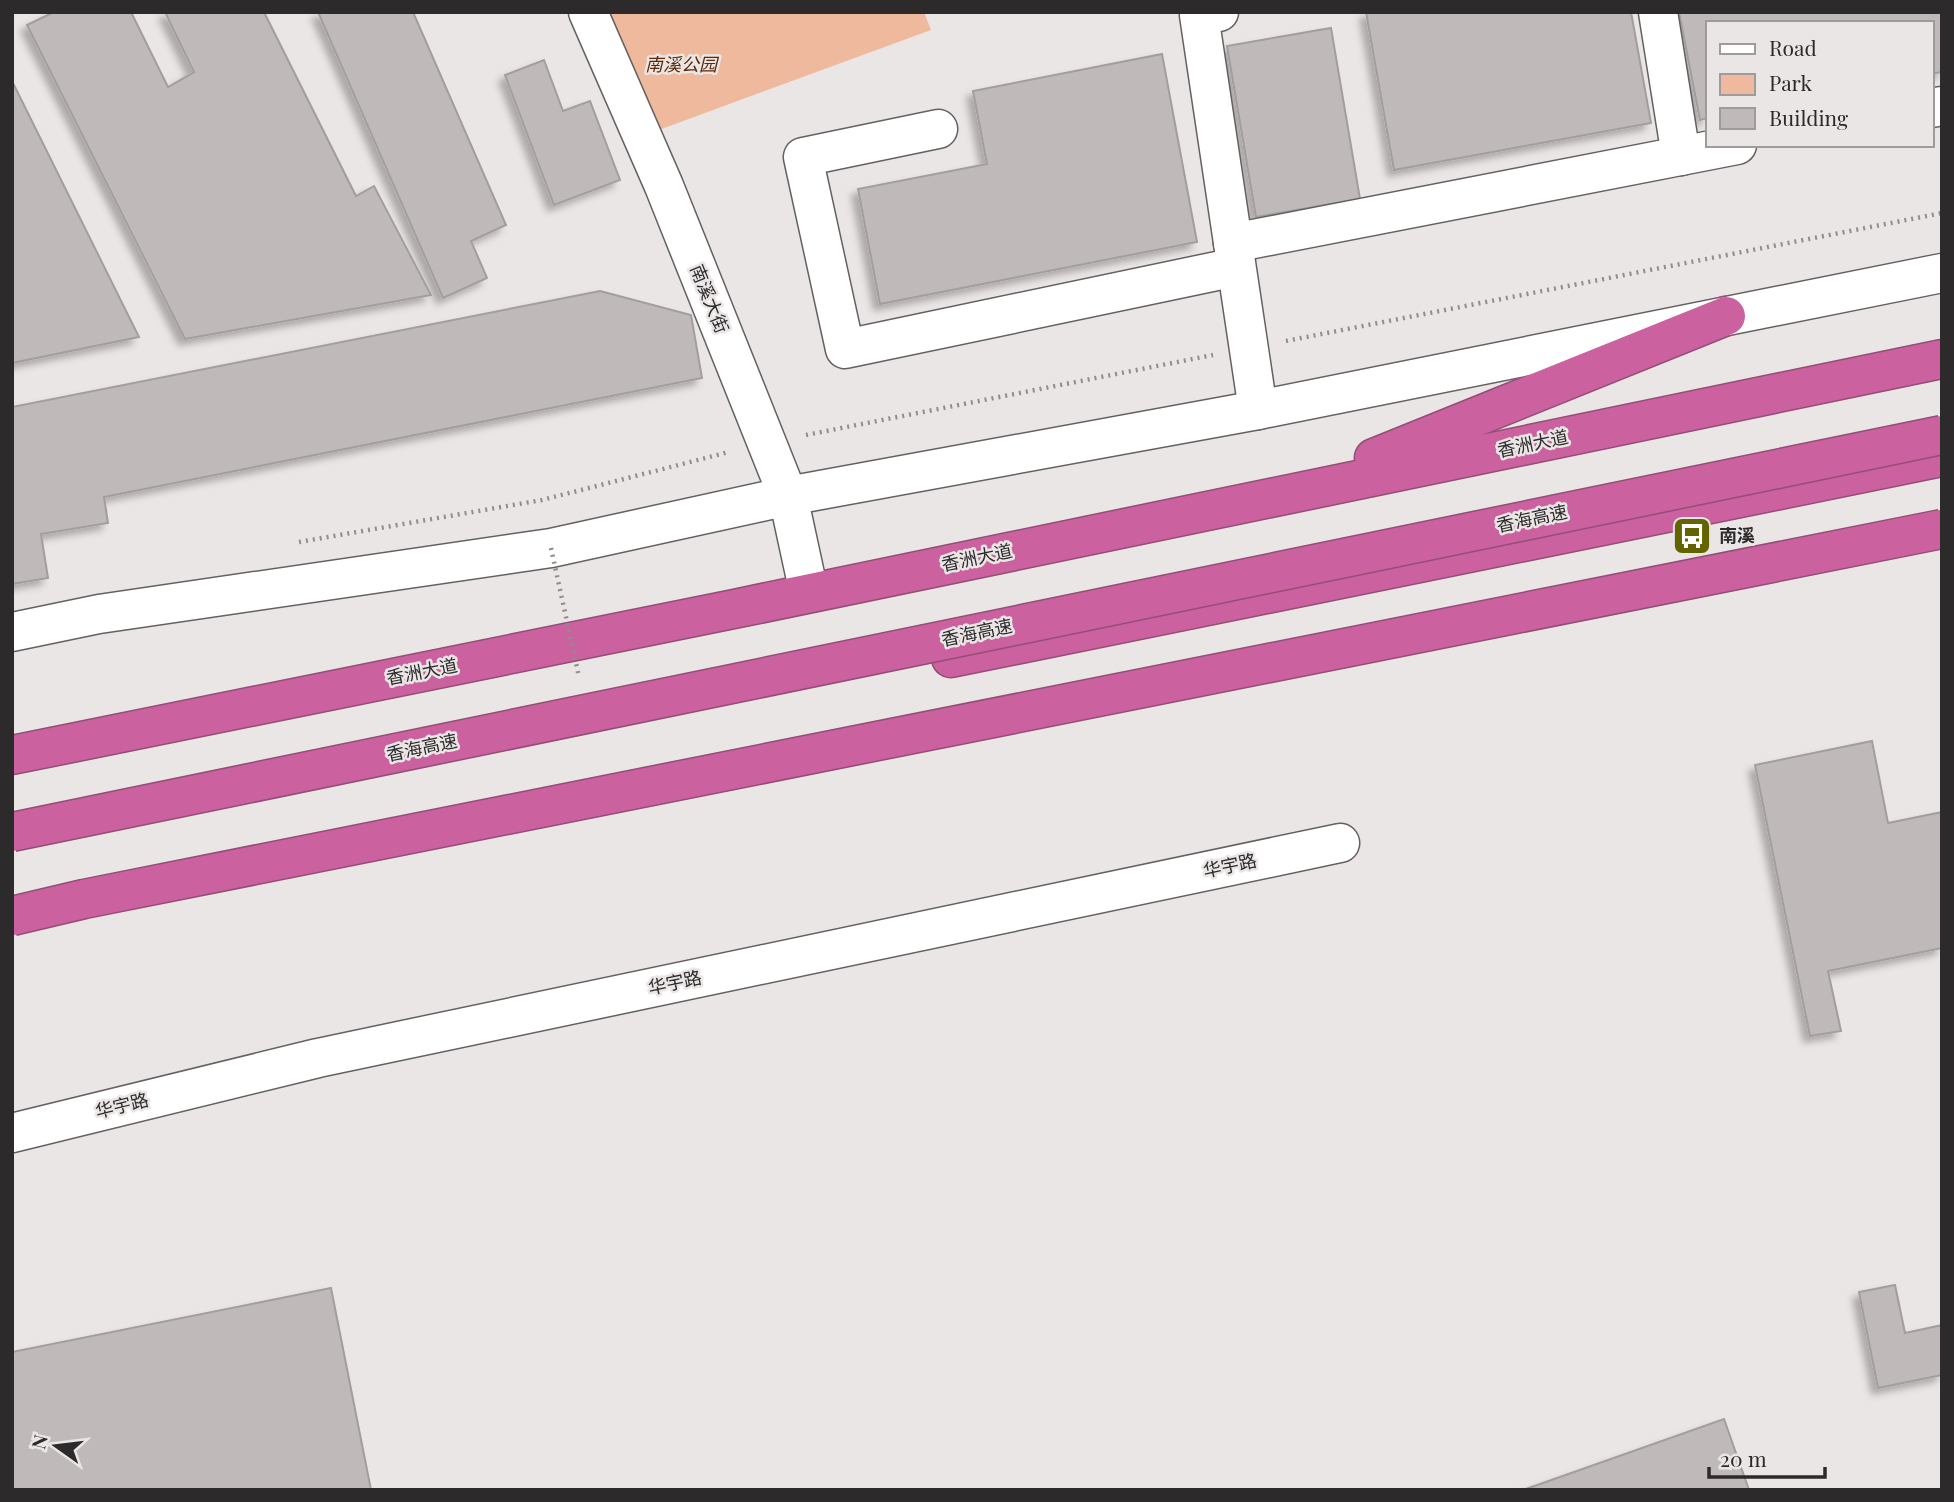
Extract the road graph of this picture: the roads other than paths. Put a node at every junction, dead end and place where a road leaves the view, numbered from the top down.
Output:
1 (588, 12) edge
2 (1219, 12) edge
3 (1658, 12) edge
4 (937, 129) dead end
5 (1727, 147) edge
6 (1681, 156) junction
7 (1235, 255) junction
8 (1942, 273) edge
9 (1726, 316) junction
10 (1942, 359) edge
11 (1258, 411) junction
12 (1942, 435) edge
13 (1942, 457) edge
14 (1282, 495) junction
15 (788, 496) junction
16 (1942, 530) edge
17 (809, 593) junction
18 (12, 632) edge
19 (142, 729) junction
20 (12, 730) edge
21 (12, 755) edge
22 (12, 832) edge
23 (1340, 843) dead end
24 (12, 848) edge
25 (12, 916) edge
26 (12, 1133) edge

1 - 15 street, 南溪大街
2 - 7 street
3 - 6 street
4 - 7 street
5 - 6 street
6 - 7 street
7 - 11 street
8 - 9 street
9 - 11 street
9 - 14 highway
10 - 14 highway, 香洲大道
11 - 15 street
12 - 22 highway, 香海高速, bridge
13 - 24 highway
14 - 17 highway, 香洲大道
15 - 17 street, 南溪大街
15 - 18 street
16 - 25 highway, bridge
17 - 19 highway, 香洲大道
19 - 20 highway
19 - 21 highway, 香洲大道
23 - 26 street, 华宇路

